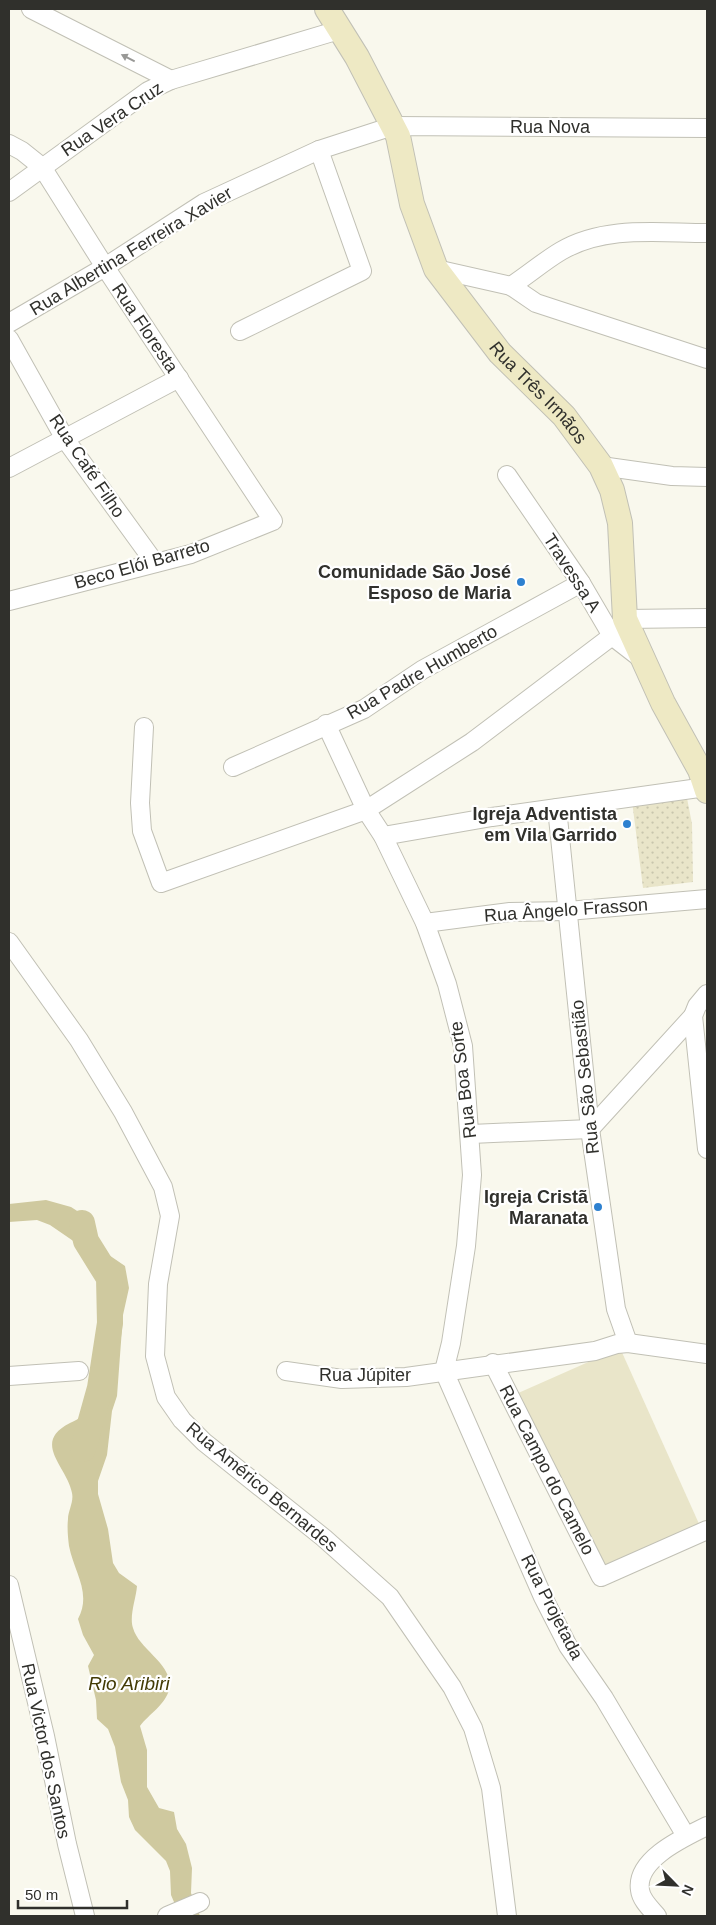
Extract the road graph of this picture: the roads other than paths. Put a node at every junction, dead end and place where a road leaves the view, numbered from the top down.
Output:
1 (31, 9) edge
2 (326, 9) edge
3 (339, 30) junction
4 (171, 80) junction
5 (393, 126) junction
6 (707, 128) edge
7 (9, 144) edge
8 (319, 150) junction
9 (42, 167) junction
10 (9, 192) edge
11 (707, 233) edge
12 (105, 267) junction
13 (436, 270) junction
14 (511, 286) junction
15 (9, 324) edge
16 (240, 331) dead end
17 (9, 339) edge
18 (707, 359) edge
19 (179, 378) junction
20 (65, 439) junction
21 (601, 466) junction
22 (9, 468) edge
23 (507, 475) dead end
24 (707, 477) edge
25 (273, 521) joint
26 (155, 563) junction
27 (581, 583) junction
28 (9, 601) edge
29 (707, 618) edge
30 (619, 628) junction
31 (326, 724) junction
32 (144, 727) dead end
33 (233, 767) dead end
34 (705, 779) edge
35 (557, 808) junction
36 (366, 810) junction
37 (383, 836) junction
38 (707, 899) edge
39 (568, 911) junction
40 (425, 923) junction
41 (9, 942) edge
42 (707, 994) edge
43 (693, 1016) junction
44 (590, 1129) junction
45 (470, 1134) junction
46 (707, 1149) edge
47 (628, 1343) junction
48 (707, 1354) edge
49 (493, 1363) junction
50 (79, 1371) dead end
51 (286, 1371) dead end
52 (444, 1371) junction
53 (9, 1376) edge
54 (707, 1530) edge
55 (9, 1586) edge
56 (707, 1826) edge
57 (686, 1836) junction
58 (200, 1902) dead end
59 (85, 1916) edge
60 (167, 1916) edge
61 (507, 1916) edge
62 (657, 1916) edge

4 -> 1 street
2 - 3 street, Rua Três Irmãos
3 - 4 street, Rua Vera Cruz
3 - 5 street, Rua Três Irmãos
4 - 9 street, Rua Vera Cruz
5 - 6 street, Rua Nova
5 - 8 street, Rua Albertina Ferreira Xavier
5 - 13 street, Rua Três Irmãos
7 - 9 street, Rua Floresta
8 - 12 street, Rua Albertina Ferreira Xavier
8 - 16 street
9 - 10 street, Rua Vera Cruz
9 - 12 street, Rua Floresta
11 - 14 street
12 - 15 street, Rua Albertina Ferreira Xavier
12 - 19 street, Rua Floresta
13 - 14 street
13 - 21 street, Rua Três Irmãos
14 - 18 street
17 - 20 street, Rua Café Filho
19 - 20 street
19 - 25 street, Rua Floresta
20 - 22 street
20 - 26 street, Rua Café Filho
21 - 24 street
21 - 30 street, Rua Três Irmãos
23 - 27 street, Travessa A
25 - 26 street, Beco Elói Barreto
26 - 28 street, Beco Elói Barreto
27 - 30 street, Travessa A
27 - 31 street, Rua Padre Humberto
29 - 30 street
30 - 34 street, Rua Três Irmãos
30 - 36 street
31 - 33 street, Rua Padre Humberto
31 - 36 street, Rua Boa Sorte
32 - 36 street
34 - 35 street
35 - 37 street
35 - 39 street, Rua São Sebastião
36 - 37 street, Rua Boa Sorte
37 - 40 street, Rua Boa Sorte
38 - 39 street, Rua Ângelo Frasson
39 - 40 street, Rua Ângelo Frasson
39 - 44 street, Rua São Sebastião
40 - 45 street, Rua Boa Sorte
41 - 61 street, Rua Américo Bernardes
42 - 43 street
43 - 44 street
43 - 46 street
44 - 45 street
44 - 47 street, Rua São Sebastião
45 - 52 street, Rua Boa Sorte
47 - 48 street
47 - 49 street, Rua Júpiter
49 - 52 street, Rua Júpiter
49 - 54 street, Rua Campo do Camelo
50 - 53 street
51 - 52 street, Rua Júpiter
52 - 57 street, Rua Projetada
55 - 59 street, Rua Victor dos Santos
56 - 57 street
57 - 62 street
58 - 60 street

